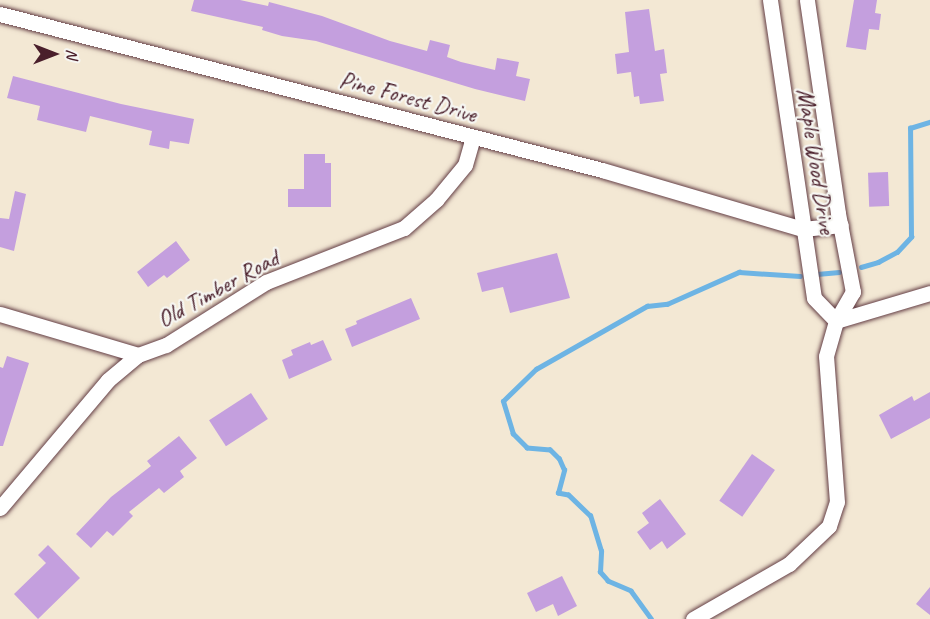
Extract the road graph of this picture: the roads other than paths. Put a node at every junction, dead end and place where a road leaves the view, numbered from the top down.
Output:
1 (770, 0) edge
2 (807, 0) edge
3 (0, 14) edge
4 (473, 137) junction
5 (840, 225) junction
6 (803, 229) junction
7 (930, 293) edge
8 (0, 314) edge
9 (836, 321) junction
10 (138, 355) junction
11 (0, 508) edge
12 (693, 619) edge

1 - 6 street, Maple Wood Drive
2 - 5 street, Maple Wood Drive
3 - 4 street, Pine Forest Drive
4 - 6 street, Pine Forest Drive
4 - 10 street, Old Timber Road
5 - 6 street
5 - 9 street, Maple Wood Drive
6 - 9 street, Maple Wood Drive
7 - 9 street
8 - 10 street
9 - 12 street, Maple Wood Drive
10 - 11 street, Old Timber Road

